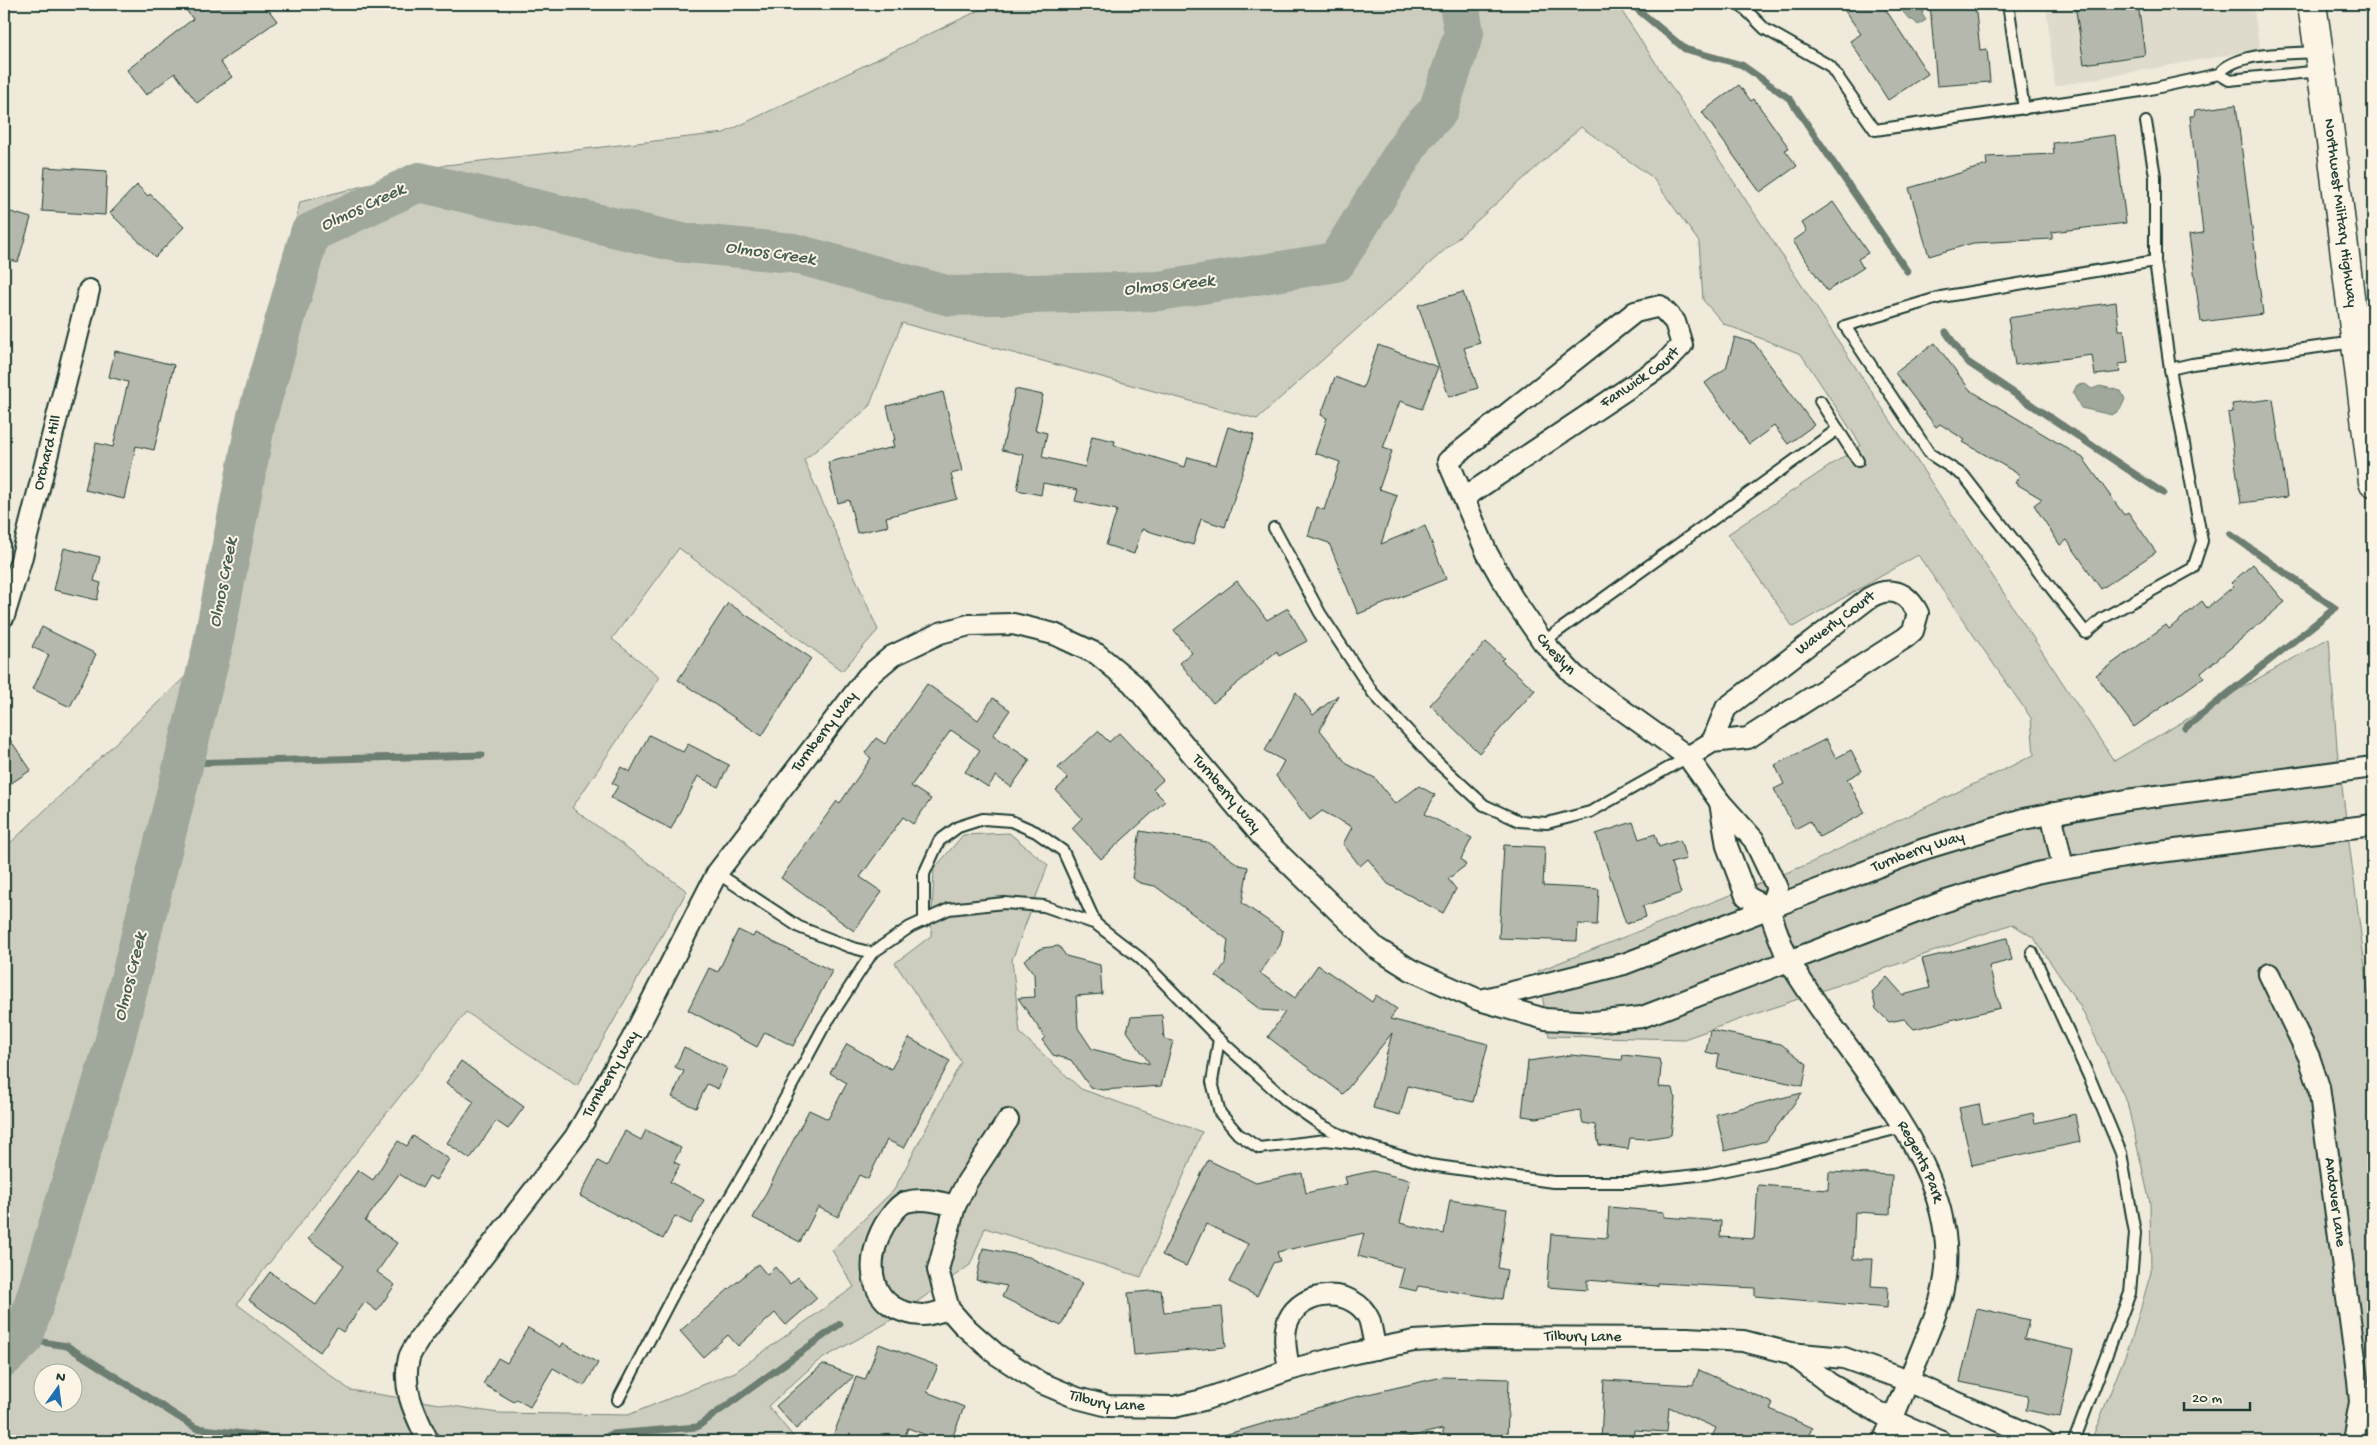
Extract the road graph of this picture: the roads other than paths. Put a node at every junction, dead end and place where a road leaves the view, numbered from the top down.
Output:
1 (1740, 4) edge
2 (2008, 4) edge
3 (2312, 4) edge
4 (2320, 61) junction
5 (2219, 74) junction
6 (2024, 109) junction
7 (2146, 122) dead end
8 (2155, 261) junction
9 (89, 290) dead end
10 (2356, 342) junction
11 (2170, 369) junction
12 (1820, 401) dead end
13 (1838, 429) junction
14 (1448, 461) joint
15 (1858, 461) dead end
16 (2373, 482) edge
17 (1465, 497) junction
18 (1274, 528) dead end
19 (8, 586) edge
20 (4, 616) edge
21 (1544, 642) junction
22 (1712, 742) junction
23 (1688, 757) junction
24 (2373, 767) edge
25 (1720, 802) junction
26 (2051, 813) junction
27 (2373, 825) edge
28 (2063, 867) junction
29 (717, 873) junction
30 (1769, 909) junction
31 (924, 921) junction
32 (1096, 924) junction
33 (2032, 952) dead end
34 (872, 953) junction
35 (1789, 961) junction
36 (2268, 974) dead end
37 (1480, 1000) junction
38 (1220, 1039) junction
39 (1008, 1120) dead end
40 (1903, 1127) junction
41 (1357, 1143) junction
42 (955, 1206) junction
43 (949, 1309) junction
44 (1376, 1349) junction
45 (1790, 1353) junction
46 (1290, 1370) junction
47 (1908, 1381) junction
48 (618, 1400) dead end
49 (1892, 1420) junction
50 (428, 1441) edge
51 (1884, 1441) edge
52 (1940, 1441) edge
53 (2044, 1441) edge
54 (2074, 1441) edge
55 (2353, 1441) edge

1 - 6 lane
2 - 6 lane
3 - 4 main road, Northwest Military Highway
4 - 5 lane
4 - 5 lane
4 - 10 main road, Northwest Military Highway
5 - 6 lane
7 - 8 lane
8 - 11 lane
8 - 11 lane
9 - 19 street, Orchard Hill
10 - 11 lane
10 - 16 main road, Northwest Military Highway
12 - 13 lane
13 - 15 lane
13 - 21 lane
14 - 17 street, Cheslyn
14 - 17 street, Fanwick Court
17 - 21 street, Cheslyn
18 - 23 lane
19 - 20 street, Orchard Hill
21 - 23 street, Cheslyn
22 - 22 street, Waverly Court
22 - 23 street, Waverly Court
23 - 25 street, Cheslyn
24 - 26 street, Turnberry Way
25 - 30 street, Cheslyn
25 - 30 street, Cheslyn
26 - 28 street
26 - 30 street, Turnberry Way
27 - 28 street, Turnberry Way
28 - 35 street, Turnberry Way
29 - 34 lane
29 - 37 street, Turnberry Way
29 - 50 street, Turnberry Way
30 - 35 street, Regents Park
30 - 37 street, Turnberry Way
31 - 32 lane
31 - 32 lane
31 - 34 lane
32 - 38 lane
33 - 54 lane
34 - 48 lane
35 - 37 street, Turnberry Way
35 - 40 street, Regents Park
36 - 55 street, Andover Lane
38 - 41 lane
38 - 41 lane
39 - 42 street
40 - 41 lane
40 - 47 street, Regents Park
42 - 43 street
42 - 43 street
43 - 46 street, Tilbury Lane
44 - 45 street, Tilbury Lane
44 - 46 street, Tilbury Lane
44 - 46 street
45 - 47 street, Tilbury Lane
45 - 49 street, Tilbury Lane
47 - 49 street, Regents Park
47 - 53 street, Tilbury Lane
49 - 51 street, Regents Park
49 - 52 street, Tilbury Lane

